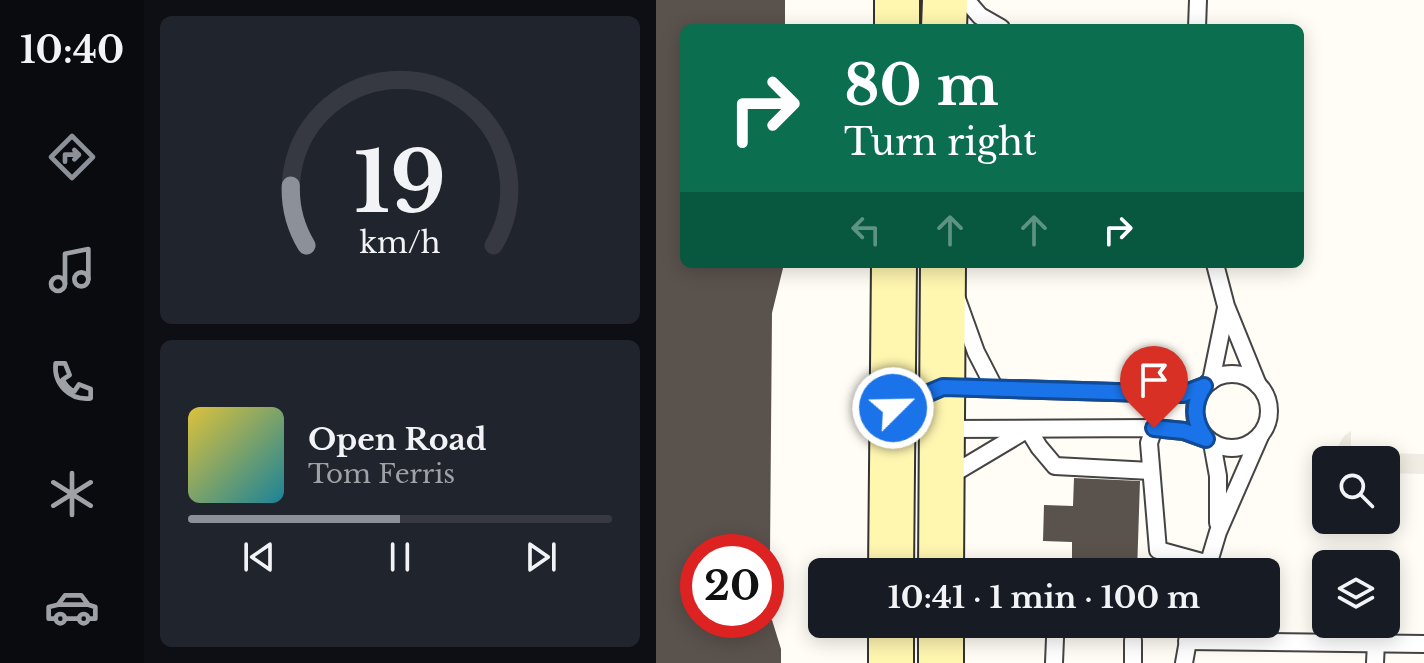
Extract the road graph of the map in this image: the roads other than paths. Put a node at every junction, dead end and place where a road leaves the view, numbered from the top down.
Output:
1 (897, 0) edge
2 (945, 0) edge
3 (966, 0) edge
4 (1198, 0) edge
5 (897, 24) edge
6 (944, 24) edge
7 (994, 24) edge
8 (1197, 24) edge
9 (894, 268) edge
10 (944, 268) edge
11 (945, 268) edge
12 (1216, 268) edge
13 (1226, 306) junction
14 (1208, 384) junction
15 (1258, 385) junction
16 (994, 387) junction
17 (893, 408) junction
18 (942, 408) junction
19 (1154, 428) junction
20 (1028, 429) junction
21 (1262, 434) junction
22 (1209, 441) junction
23 (1151, 471) junction
24 (942, 481) junction
25 (1218, 532) junction
26 (891, 558) edge
27 (941, 558) edge
28 (1180, 558) edge
29 (1211, 558) edge
30 (1280, 637) edge
31 (891, 638) edge
32 (941, 638) edge
33 (1055, 638) dead end
34 (1188, 638) edge
35 (1133, 640) dead end
36 (1376, 642) junction
37 (1424, 644) edge
38 (891, 663) edge
39 (941, 663) edge
40 (1054, 663) edge
41 (1133, 663) edge
42 (1184, 663) edge
43 (1375, 663) edge

1 - 5 street
2 - 6 street
3 - 7 lane
4 - 8 lane
9 - 17 street
10 - 18 street
11 - 16 lane
12 - 13 lane
13 - 14 lane
13 - 15 lane
14 - 15 lane
14 - 16 lane
14 - 22 lane
15 - 21 lane
16 - 18 lane
17 - 18 lane
17 - 18 lane
17 - 26 street
18 - 20 lane
18 - 24 street
19 - 20 lane
19 - 22 lane
19 - 23 lane
20 - 23 lane
20 - 24 lane
21 - 22 lane
21 - 25 lane
22 - 25 lane
23 - 28 lane
24 - 27 street
25 - 29 lane
30 - 36 lane
31 - 38 street
32 - 39 street
33 - 40 lane
34 - 42 lane
35 - 41 lane
36 - 37 lane
36 - 43 lane

